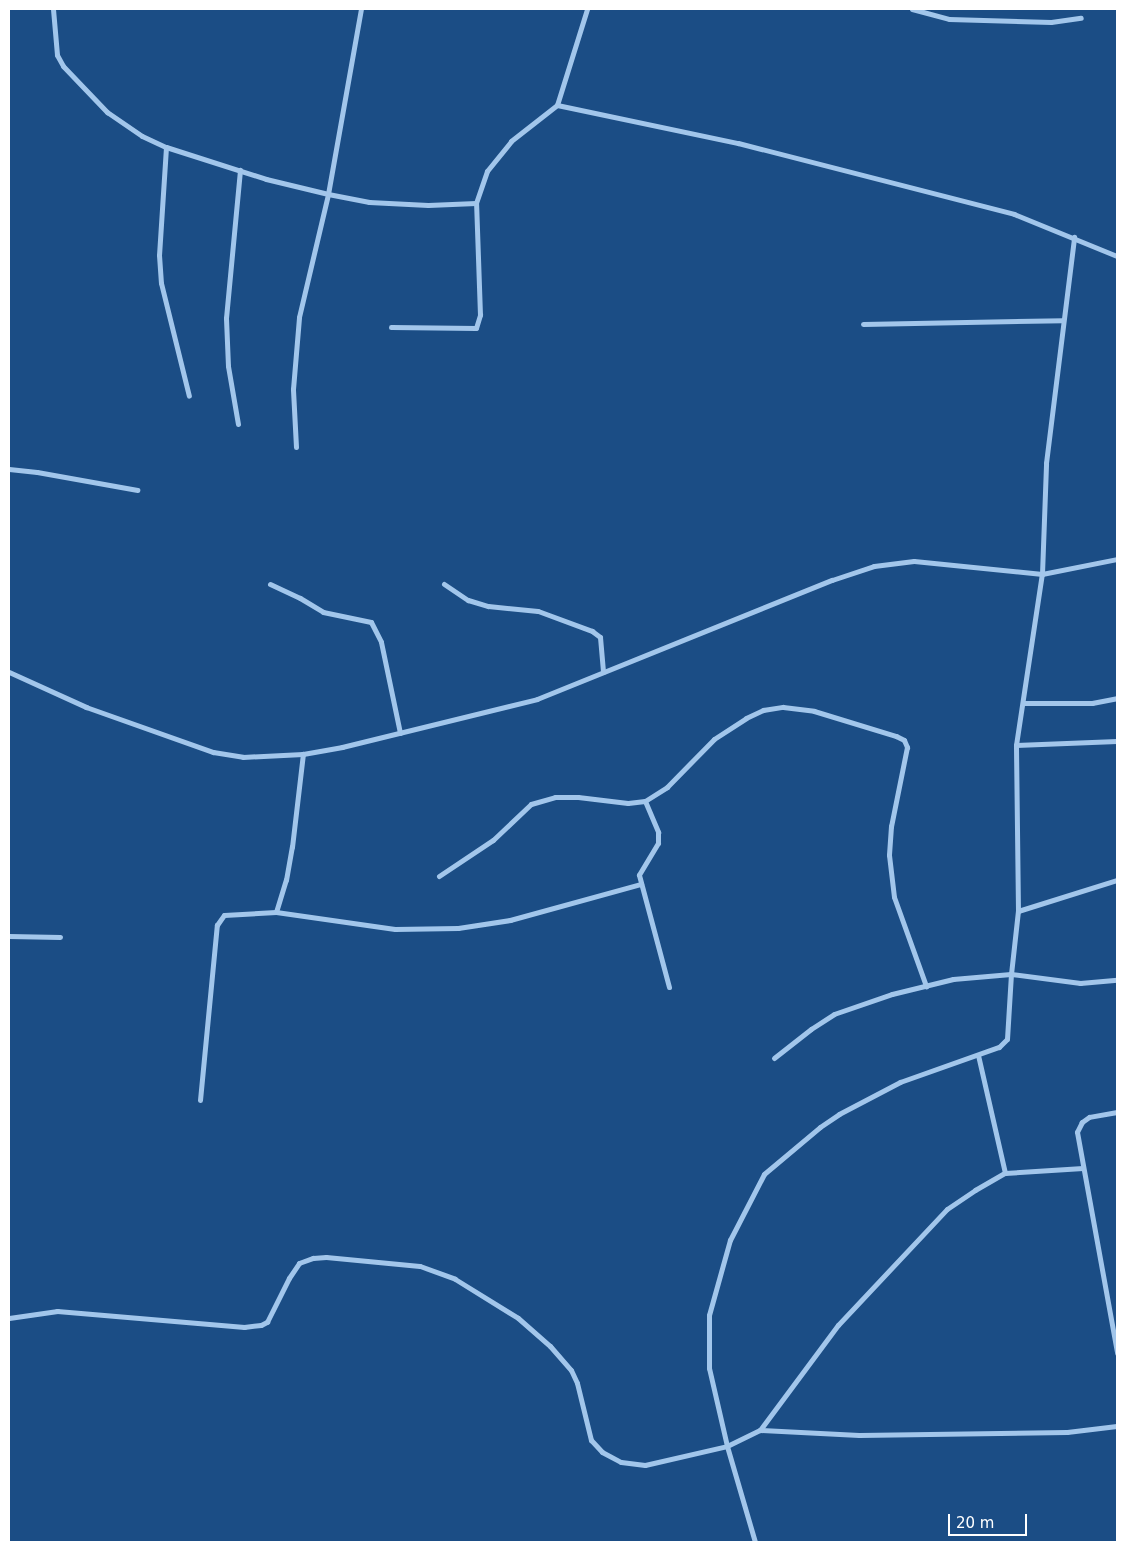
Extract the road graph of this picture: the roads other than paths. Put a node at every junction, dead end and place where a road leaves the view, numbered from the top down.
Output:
1 (53, 9) edge
2 (361, 9) edge
3 (587, 9) edge
4 (912, 9) edge
5 (1081, 18) dead end
6 (557, 105) junction
7 (166, 147) junction
8 (240, 170) junction
9 (328, 194) junction
10 (476, 203) junction
11 (1074, 237) junction
12 (1117, 256) edge
13 (1063, 320) junction
14 (863, 324) dead end
15 (391, 327) dead end
16 (189, 396) dead end
17 (238, 424) dead end
18 (296, 447) dead end
19 (9, 469) edge
20 (137, 490) dead end
21 (1117, 559) edge
22 (1042, 574) junction
23 (270, 584) dead end
24 (444, 584) dead end
25 (9, 672) edge
26 (603, 672) junction
27 (1117, 698) edge
28 (1023, 703) junction
29 (400, 733) junction
30 (1117, 741) edge
31 (1016, 745) junction
32 (303, 754) junction
33 (645, 801) junction
34 (439, 876) dead end
35 (1117, 880) edge
36 (641, 884) junction
37 (1018, 911) junction
38 (276, 912) junction
39 (9, 936) edge
40 (60, 937) dead end
41 (1011, 974) junction
42 (1117, 980) edge
43 (926, 986) junction
44 (670, 987) dead end
45 (978, 1055) junction
46 (774, 1058) dead end
47 (200, 1100) dead end
48 (1117, 1112) edge
49 (1083, 1168) junction
50 (1005, 1174) junction
51 (9, 1318) edge
52 (1117, 1353) edge
53 (1117, 1426) edge
54 (760, 1430) junction
55 (727, 1446) junction
56 (755, 1542) edge

1 - 7 street
2 - 9 street
3 - 6 street
4 - 5 street
6 - 10 street
6 - 11 street
7 - 8 street
7 - 16 street
8 - 9 street
8 - 17 street
9 - 10 street
9 - 18 street
10 - 15 street
11 - 12 street
11 - 13 street
13 - 14 street
13 - 22 street
19 - 20 street
21 - 22 street
22 - 26 street
22 - 28 street
23 - 29 street
24 - 26 street
25 - 32 street
26 - 29 street
27 - 28 street
28 - 31 street
29 - 32 street
30 - 31 street
31 - 37 street
32 - 38 street
33 - 34 street
33 - 36 street
33 - 43 street
35 - 37 street
36 - 38 street
36 - 44 street
37 - 41 street
38 - 47 street
39 - 40 street
41 - 42 street
41 - 43 street
41 - 45 street
43 - 46 street
45 - 50 street
45 - 55 street
48 - 49 street
49 - 50 street
49 - 52 street
50 - 54 street
51 - 55 street
53 - 54 street
54 - 55 street
55 - 56 street

